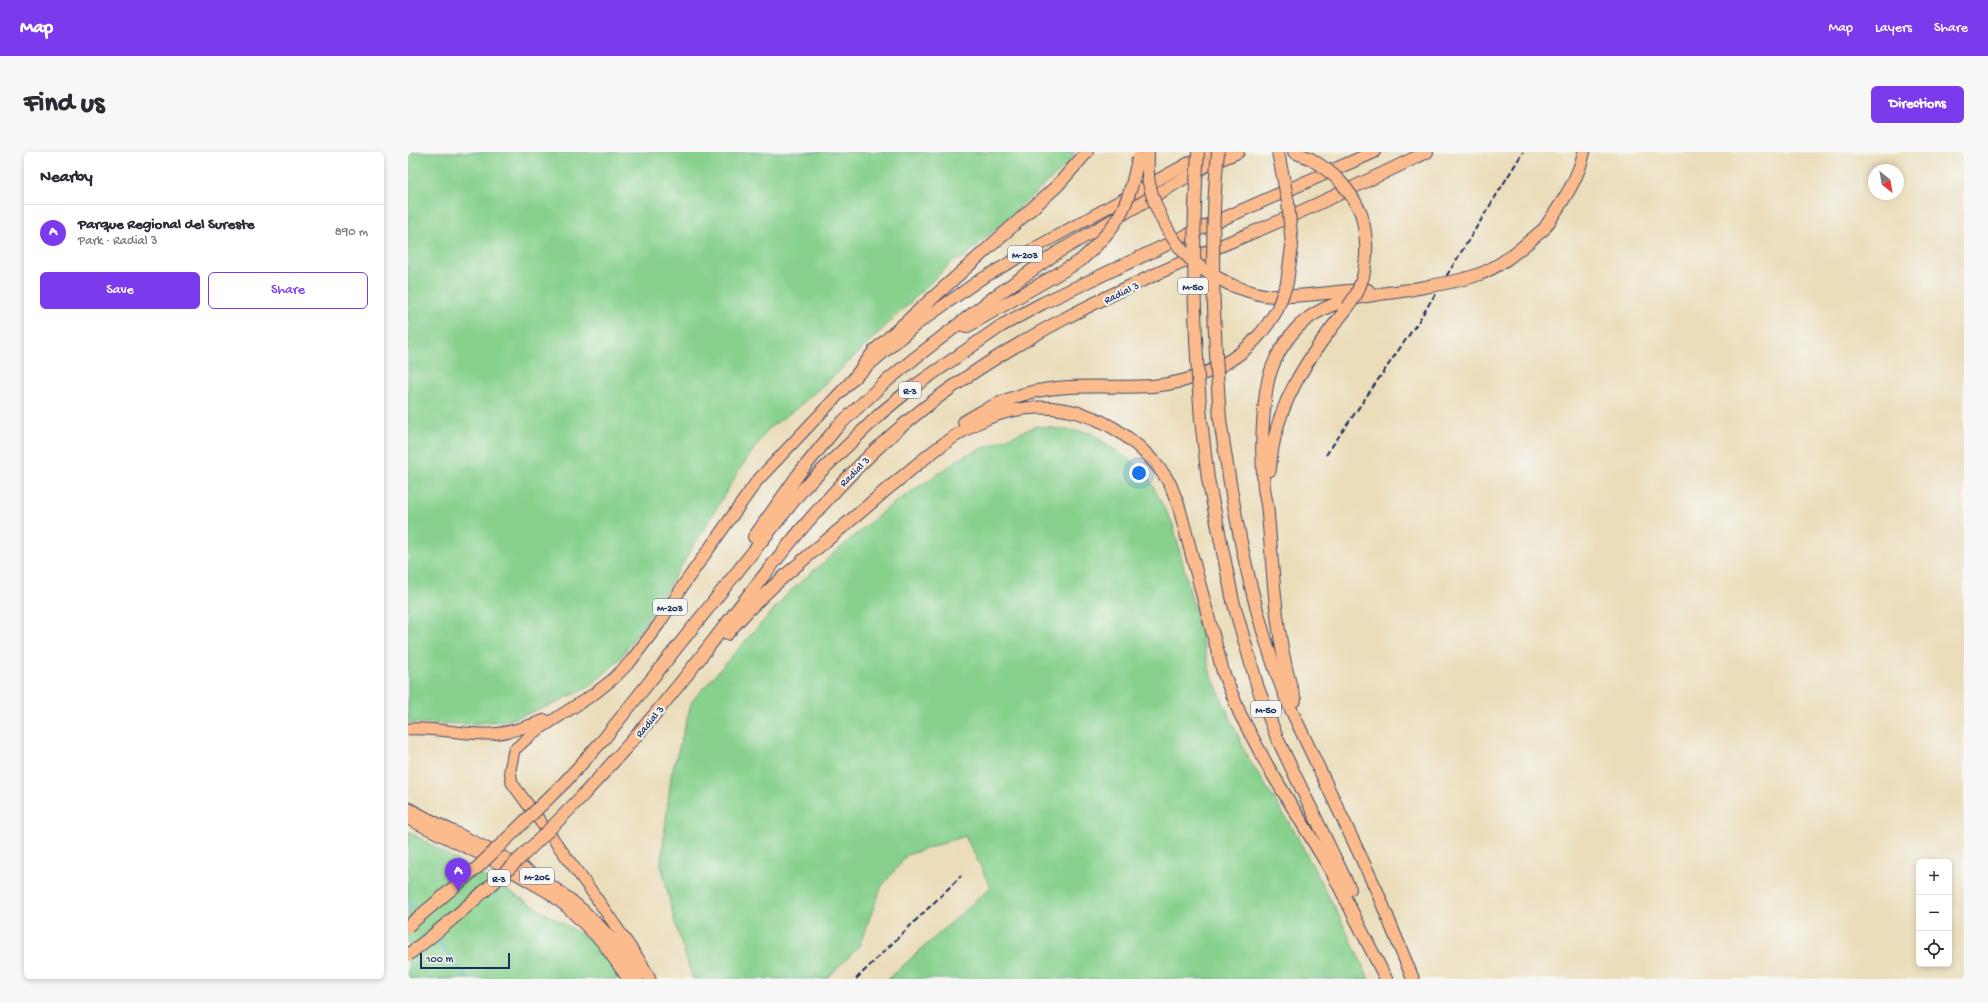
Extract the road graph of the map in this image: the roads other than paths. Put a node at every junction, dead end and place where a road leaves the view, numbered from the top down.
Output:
1 (1087, 152) edge
2 (1198, 152) edge
3 (1208, 152) edge
4 (1218, 152) edge
5 (1238, 152) edge
6 (1278, 152) edge
7 (1294, 152) edge
8 (1374, 152) edge
9 (1427, 152) edge
10 (1584, 152) edge
11 (1142, 154) edge
12 (1411, 290) junction
13 (855, 377) junction
14 (798, 475) junction
15 (881, 494) junction
16 (1268, 513) junction
17 (685, 635) junction
18 (563, 714) junction
19 (408, 729) edge
20 (465, 732) junction
21 (408, 738) edge
22 (1305, 740) junction
23 (617, 759) junction
24 (408, 808) edge
25 (408, 819) edge
26 (408, 926) edge
27 (408, 955) edge
28 (628, 979) edge
29 (638, 979) edge
30 (650, 979) edge
31 (1387, 979) edge
32 (1413, 979) edge

1 - 13 highway
2 - 31 highway, M-50, bridge
3 - 13 main road, M-203
4 - 22 highway, M-50, bridge
5 - 14 highway
6 - 15 highway, bridge
7 - 16 highway, bridge
8 - 17 highway, R-3
9 - 23 highway, Radial 3 / R-3
10 - 12 highway, bridge
11 - 12 highway, bridge
11 - 14 highway, bridge
12 - 16 highway
13 - 18 main road, M-203
14 - 17 highway
15 - 23 highway
15 - 31 highway
16 - 22 highway
17 - 26 highway, R-3, bridge
18 - 20 main road, M-203
18 - 30 main road
19 - 20 main road, M-203
20 - 21 main road, M-203
22 - 32 highway, M-50
23 - 27 highway, Radial 3 / R-3, bridge
24 - 29 main road, M-206
25 - 28 main road, M-206

